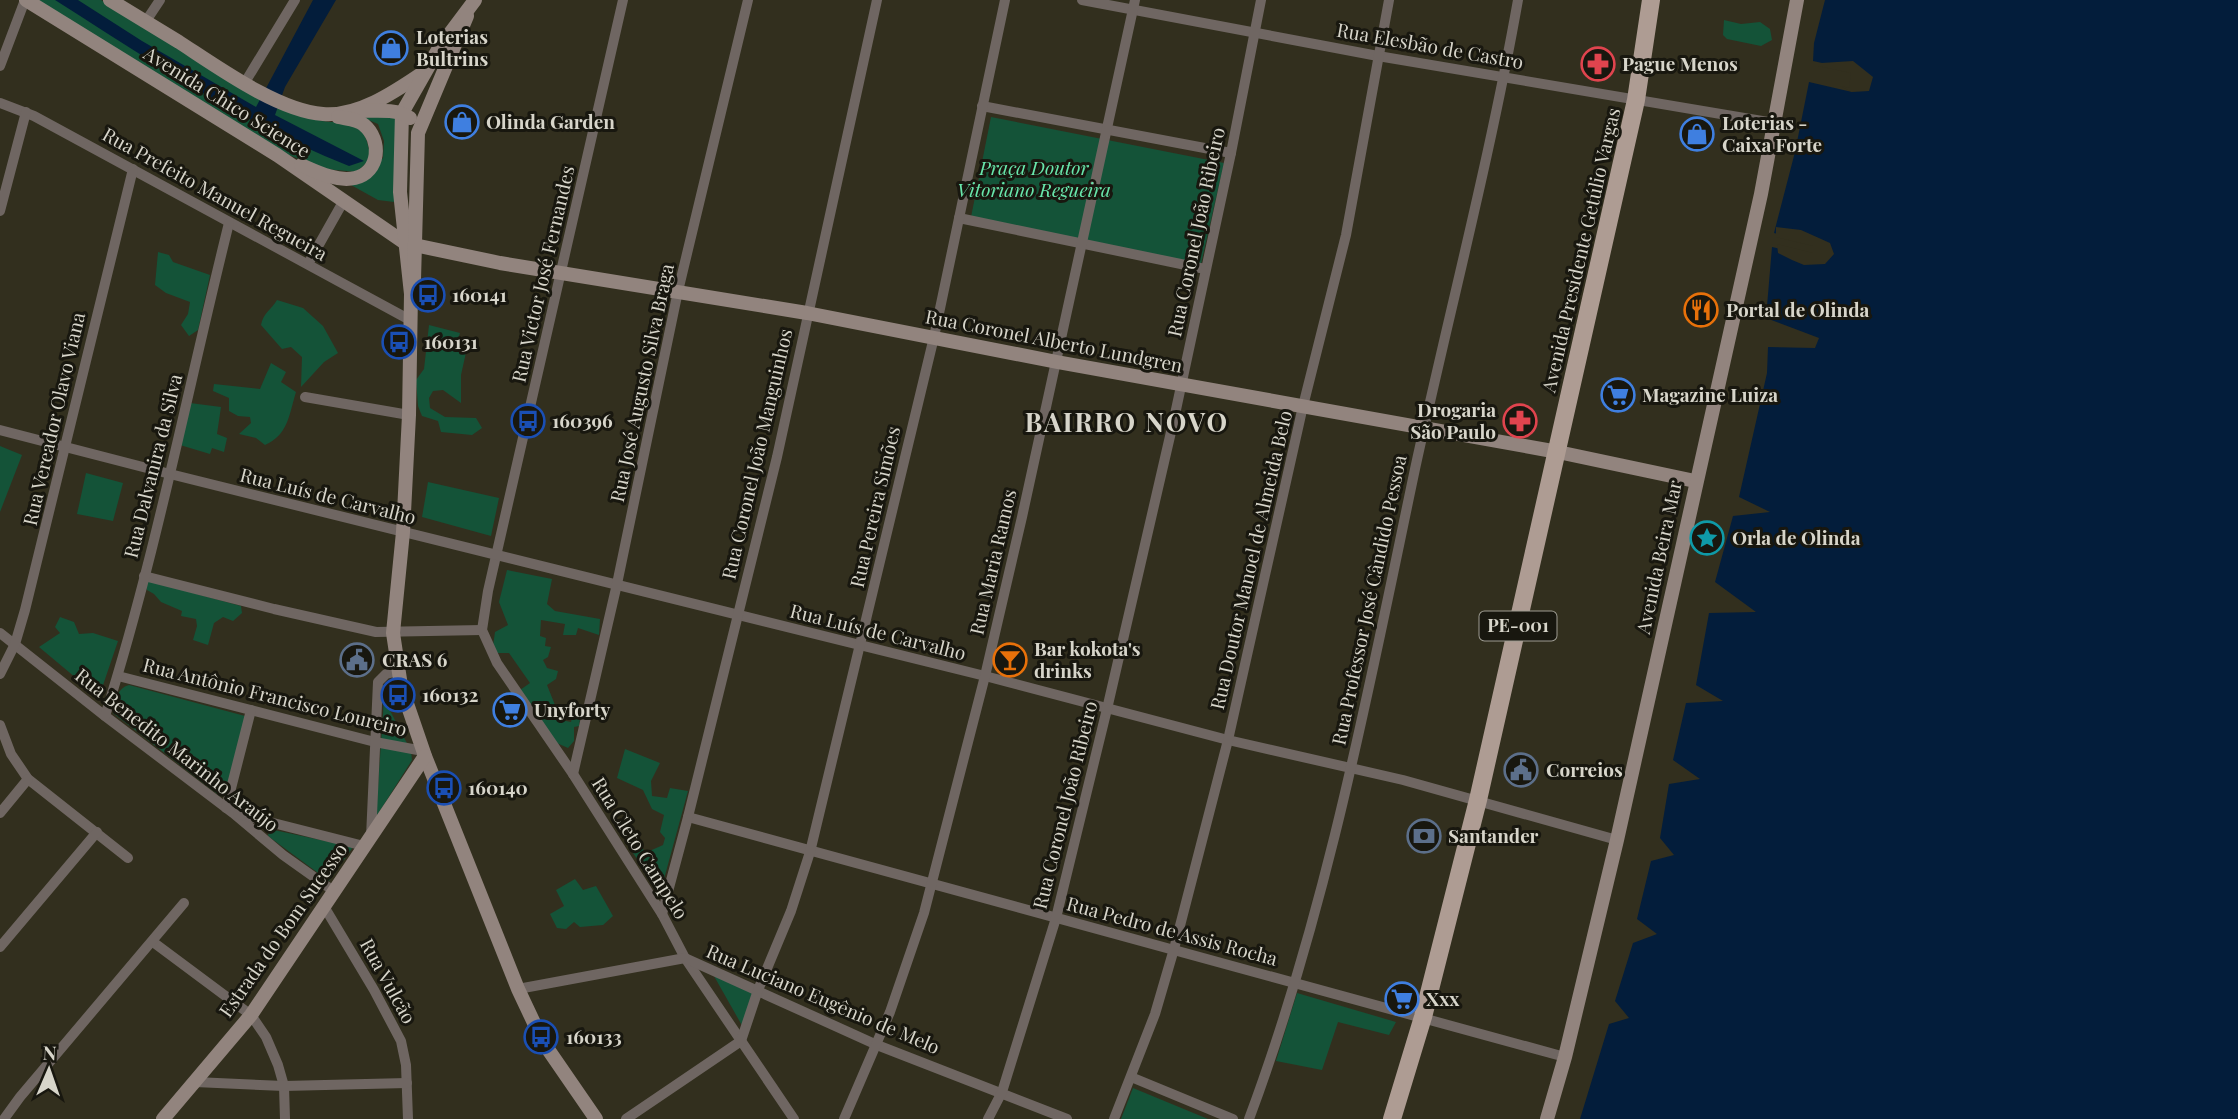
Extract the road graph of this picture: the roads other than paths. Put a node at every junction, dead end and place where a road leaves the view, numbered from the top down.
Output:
1 (25, 0) edge
2 (110, 0) edge
3 (160, 0) edge
4 (295, 0) edge
5 (623, 0) edge
6 (748, 0) edge
7 (877, 0) edge
8 (1005, 0) edge
9 (1082, 0) edge
10 (1261, 0) edge
11 (1389, 0) edge
12 (1518, 0) edge
13 (1651, 0) edge
14 (1797, 0) edge
15 (473, 4) edge
16 (1134, 5) edge
17 (146, 21) junction
18 (1256, 31) junction
19 (1378, 56) junction
20 (0, 66) edge
21 (422, 74) junction
22 (1504, 77) junction
23 (244, 83) junction
24 (1636, 100) junction
25 (0, 103) edge
26 (982, 106) junction
27 (353, 111) junction
28 (26, 112) junction
29 (402, 113) junction
30 (322, 114) junction
31 (1774, 123) junction
32 (1106, 128) junction
33 (418, 133) junction
34 (1231, 153) junction
35 (277, 155) junction
36 (133, 169) junction
37 (342, 202) junction
38 (0, 208) edge
39 (959, 218) junction
40 (229, 223) junction
41 (410, 244) junction
42 (1082, 244) junction
43 (308, 264) junction
44 (1205, 269) junction
45 (562, 273) junction
46 (678, 291) junction
47 (807, 313) junction
48 (410, 320) junction
49 (934, 337) junction
50 (1056, 362) junction
51 (1181, 385) junction
52 (305, 397) dead end
53 (1303, 406) junction
54 (409, 415) junction
55 (1424, 428) junction
56 (0, 430) edge
57 (67, 447) junction
58 (1558, 452) junction
59 (170, 474) junction
60 (1695, 481) junction
61 (403, 532) junction
62 (498, 555) junction
63 (144, 576) junction
64 (617, 584) junction
65 (737, 616) junction
66 (482, 630) junction
67 (0, 633) edge
68 (393, 633) junction
69 (15, 644) junction
70 (860, 646) junction
71 (398, 671) junction
72 (0, 674) edge
73 (118, 676) junction
74 (985, 676) junction
75 (1107, 709) junction
76 (251, 710) junction
77 (105, 716) junction
78 (0, 725) edge
79 (1228, 740) junction
80 (375, 742) junction
81 (424, 753) junction
82 (1351, 768) junction
83 (573, 774) junction
84 (28, 779) junction
85 (1478, 800) junction
86 (230, 810) junction
87 (0, 813) edge
88 (688, 817) junction
89 (97, 832) junction
90 (1617, 840) junction
91 (368, 841) junction
92 (810, 852) junction
93 (128, 858) dead end
94 (930, 883) junction
95 (335, 892) junction
96 (184, 903) dead end
97 (325, 908) junction
98 (662, 914) junction
99 (1056, 918) junction
100 (153, 942) junction
101 (0, 947) edge
102 (1174, 949) junction
103 (685, 958) junction
104 (1294, 983) junction
105 (518, 989) junction
106 (758, 990) junction
107 (251, 1015) junction
108 (1423, 1017) junction
109 (741, 1041) junction
110 (877, 1045) junction
111 (1565, 1057) junction
112 (1131, 1077) junction
113 (195, 1082) junction
114 (407, 1083) junction
115 (284, 1086) junction
116 (1002, 1092) junction
117 (4, 1119) edge
118 (163, 1119) edge
119 (285, 1119) edge
120 (408, 1119) edge
121 (597, 1119) edge
122 (626, 1119) edge
123 (794, 1119) edge
124 (844, 1119) edge
125 (988, 1119) edge
126 (1067, 1119) edge
127 (1114, 1119) edge
128 (1233, 1119) edge
129 (1249, 1119) edge
130 (1392, 1119) edge
131 (1547, 1119) edge

1 - 20 street
1 - 35 main road, Avenida Chico Science
2 - 17 main road, Avenida Chico Science
3 - 17 street
4 - 23 street
5 - 45 street, Rua Victor José Fernandes
6 - 46 street, Rua José Augusto Silva Braga
7 - 47 street, Rua Coronel João Manguinhos
8 - 26 street, Rua Pereira Simões
9 - 16 street, Rua Elesbão de Castro
10 - 18 street, Rua Coronel João Ribeiro
11 - 19 street, Rua Doutor Manoel de Almeida Belo
12 - 22 street, Rua Professor José Cândido Pessoa
13 - 24 main road, Avenida Presidente Getúlio Vargas / PE-001
14 - 31 main road, Avenida Beira Mar
15 - 21 main road
15 - 33 main road
16 - 18 street, Rua Elesbão de Castro
16 - 32 street, Rua Maria Ramos
17 - 23 main road, Avenida Chico Science
18 - 19 street, Rua Elesbão de Castro
18 - 34 street, Rua Coronel João Ribeiro
19 - 22 street, Rua Elesbão de Castro
19 - 53 street, Rua Doutor Manoel de Almeida Belo
21 - 27 main road, Avenida Chico Science
21 - 29 main road
22 - 24 street, Rua Elesbão de Castro
22 - 55 street, Rua Professor José Cândido Pessoa
23 - 30 main road, Avenida Chico Science
24 - 31 street, Rua Elesbão de Castro
24 - 58 main road, Avenida Presidente Getúlio Vargas / PE-001
25 - 28 street, Rua Prefeito Manuel Regueira
26 - 32 street
26 - 39 street, Rua Pereira Simões
27 - 29 main road
27 - 30 main road, Avenida Chico Science
28 - 36 street, Rua Prefeito Manuel Regueira
28 - 38 street
29 - 33 main road
29 - 41 main road
30 - 35 main road
31 - 60 main road, Avenida Beira Mar
32 - 34 street
32 - 42 street, Rua Maria Ramos
33 - 41 main road
34 - 44 street, Rua Coronel João Ribeiro
35 - 37 main road, Avenida Chico Science
36 - 40 street, Rua Prefeito Manuel Regueira
36 - 57 street, Rua Vereador Olavo Viana
37 - 41 main road, Avenida Chico Science
37 - 43 street
39 - 42 street
39 - 49 street, Rua Pereira Simões
40 - 43 street, Rua Prefeito Manuel Regueira
40 - 59 street, Rua Dalvanira da Silva
41 - 45 main road, Rua Coronel Alberto Lundgren
41 - 48 main road
42 - 44 street
42 - 50 street, Rua Maria Ramos
43 - 48 street, Rua Prefeito Manuel Regueira
44 - 51 street, Rua Coronel João Ribeiro
45 - 46 main road, Rua Coronel Alberto Lundgren
45 - 62 street, Rua Victor José Fernandes
46 - 47 main road, Rua Coronel Alberto Lundgren
46 - 64 street, Rua José Augusto Silva Braga
47 - 49 main road, Rua Coronel Alberto Lundgren
47 - 65 street, Rua Coronel João Manguinhos
48 - 54 main road
49 - 50 main road, Rua Coronel Alberto Lundgren
49 - 70 street, Rua Pereira Simões
50 - 51 main road, Rua Coronel Alberto Lundgren
50 - 74 street, Rua Maria Ramos
51 - 53 main road, Rua Coronel Alberto Lundgren
51 - 75 street, Rua Coronel João Ribeiro
52 - 54 street
53 - 55 main road, Rua Coronel Alberto Lundgren
53 - 79 street, Rua Doutor Manoel de Almeida Belo
54 - 61 main road
55 - 58 main road, Rua Coronel Alberto Lundgren
55 - 82 street, Rua Professor José Cândido Pessoa
56 - 57 street, Rua Luís de Carvalho
57 - 59 street, Rua Luís de Carvalho
57 - 69 street, Rua Vereador Olavo Viana
58 - 60 main road, Rua Coronel Alberto Lundgren
58 - 85 main road, Avenida Presidente Getúlio Vargas / PE-001
59 - 61 street, Rua Luís de Carvalho
59 - 63 street, Rua Dalvanira da Silva
60 - 90 main road, Avenida Beira Mar
61 - 62 street, Rua Luís de Carvalho
61 - 68 main road
62 - 64 street, Rua Luís de Carvalho
62 - 66 street
63 - 68 street
63 - 73 street, Rua Dalvanira da Silva
64 - 65 street, Rua Luís de Carvalho
64 - 83 street, Rua José Augusto Silva Braga
65 - 70 street, Rua Luís de Carvalho
65 - 88 street, Rua Coronel João Manguinhos
66 - 68 street
66 - 83 street, Rua Cleto Campelo
67 - 69 street, Rua Benedito Marinho Araújo
68 - 71 main road
69 - 72 street, Rua Vereador Olavo Viana
69 - 77 street, Rua Benedito Marinho Araújo
70 - 74 street, Rua Luís de Carvalho
70 - 92 street, Rua Pereira Simões
71 - 80 street
71 - 81 main road
73 - 76 street, Rua Antônio Francisco Loureiro
73 - 77 street, Rua Dalvanira da Silva
74 - 75 street, Rua Luís de Carvalho
74 - 94 street, Rua Maria Ramos
75 - 79 street, Rua Luís de Carvalho
75 - 99 street, Rua Coronel João Ribeiro
76 - 80 street, Rua Antônio Francisco Loureiro
76 - 86 street
77 - 86 street, Rua Benedito Marinho Araújo
78 - 84 street
79 - 82 street, Rua Luís de Carvalho
79 - 102 street, Rua Doutor Manoel de Almeida Belo
80 - 81 street, Rua Antônio Francisco Loureiro
80 - 91 street
81 - 91 main road, Estrada do Bom Sucesso
81 - 105 main road
82 - 85 street, Rua Luís de Carvalho
82 - 104 street, Rua Professor José Cândido Pessoa
83 - 98 street, Rua Cleto Campelo
84 - 87 street
84 - 89 street
85 - 90 street, Rua Luís de Carvalho
85 - 108 main road, Avenida Presidente Getúlio Vargas / PE-001
86 - 91 street
86 - 95 street, Rua Benedito Marinho Araújo
88 - 92 street, Rua Pedro de Assis Rocha
88 - 98 street, Rua Coronel João Manguinhos
89 - 93 street
89 - 101 street
90 - 111 main road, Avenida Beira Mar
91 - 95 main road, Estrada do Bom Sucesso
92 - 94 street, Rua Pedro de Assis Rocha
92 - 106 street, Rua Pereira Simões
94 - 99 street, Rua Pedro de Assis Rocha
94 - 110 street, Rua Maria Ramos
95 - 97 main road, Estrada do Bom Sucesso
96 - 100 street
97 - 107 main road, Estrada do Bom Sucesso
97 - 114 street, Rua Vulcão
98 - 103 street, Rua Cleto Campelo
99 - 102 street, Rua Pedro de Assis Rocha
99 - 116 street, Rua Coronel João Ribeiro
100 - 107 street
100 - 117 street
102 - 104 street, Rua Pedro de Assis Rocha
102 - 112 street, Rua Doutor Manoel de Almeida Belo
103 - 105 street, Rua Luciano Eugênio de Melo
103 - 106 street, Rua Luciano Eugênio de Melo
103 - 109 street, Rua Cleto Campelo
104 - 108 street, Rua Pedro de Assis Rocha
104 - 129 street, Rua Professor José Cândido Pessoa
105 - 121 main road
106 - 109 street, Rua Pereira Simões
106 - 110 street, Rua Luciano Eugênio de Melo
107 - 113 main road, Estrada do Bom Sucesso
107 - 115 street
108 - 111 street, Rua Pedro de Assis Rocha
108 - 130 main road, Avenida Presidente Getúlio Vargas / PE-001
109 - 122 street
109 - 123 street, Rua Cleto Campelo
110 - 116 street, Rua Luciano Eugênio de Melo
110 - 124 street, Rua Maria Ramos
111 - 131 main road, Avenida Beira Mar
112 - 127 street, Rua Doutor Manoel de Almeida Belo
112 - 128 street
113 - 115 street
113 - 118 main road, Estrada do Bom Sucesso
114 - 115 street
114 - 120 street, Rua Vulcão
115 - 119 street
116 - 125 street, Rua Coronel João Ribeiro
116 - 126 street, Rua Luciano Eugênio de Melo

